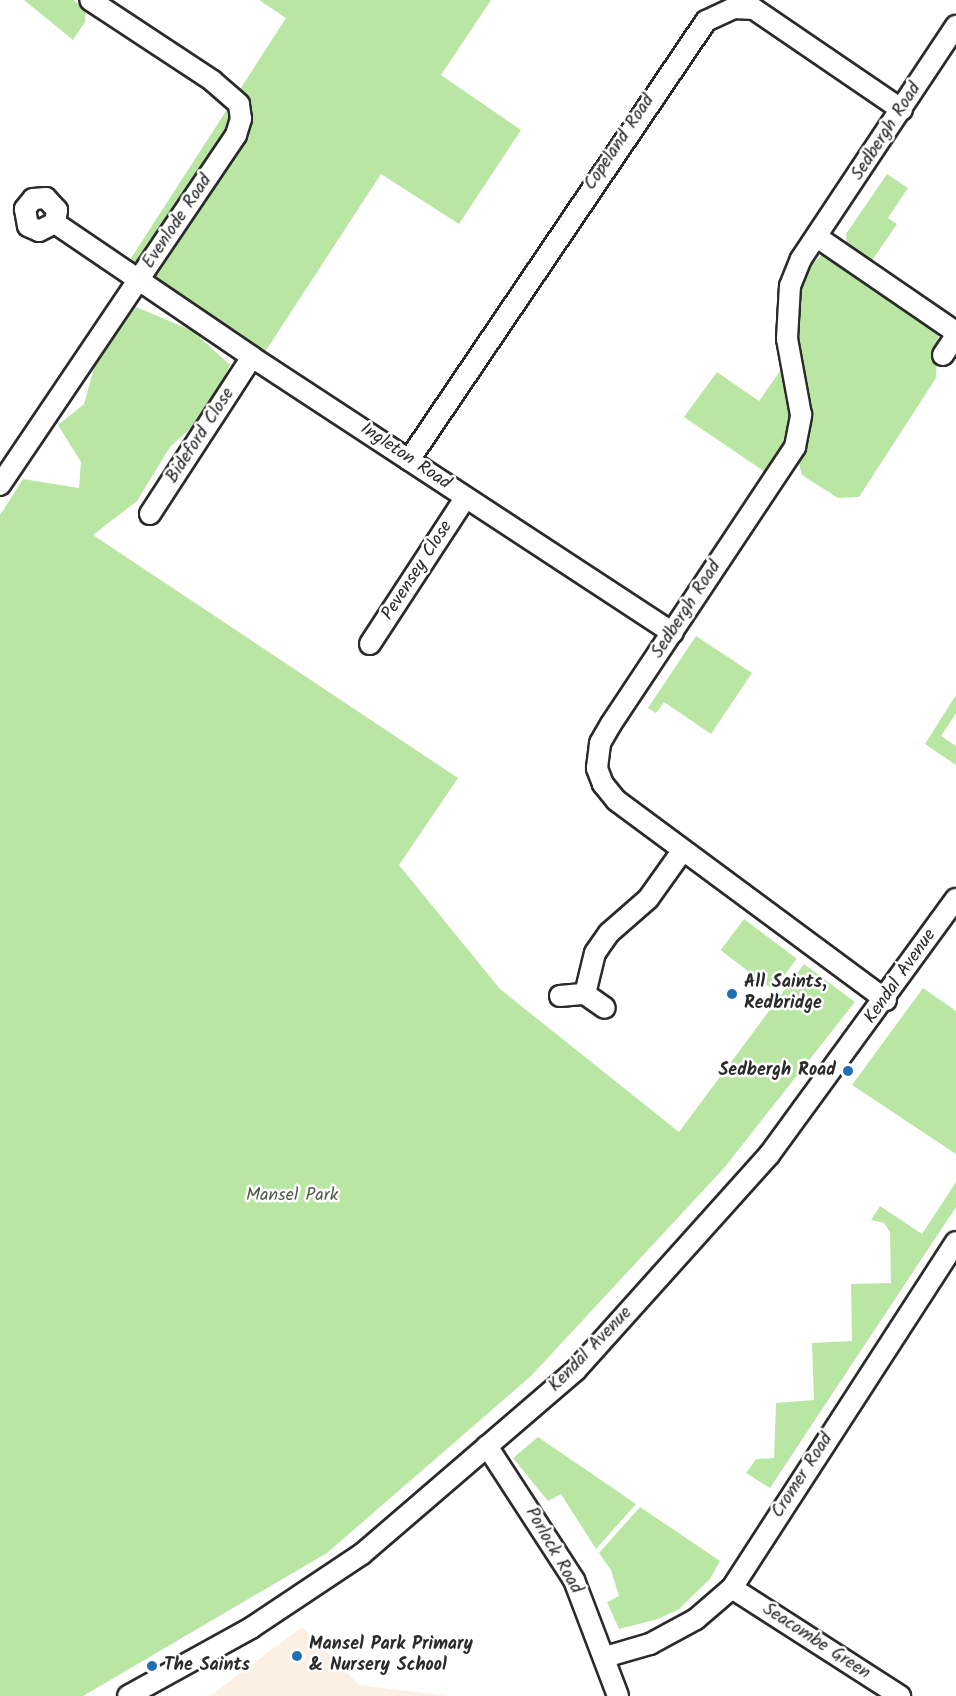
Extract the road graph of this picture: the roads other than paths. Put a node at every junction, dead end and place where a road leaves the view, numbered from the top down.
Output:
1 (90, 0) edge
2 (956, 26) edge
3 (902, 110) junction
4 (55, 223) dead end
5 (817, 237) junction
6 (138, 281) junction
7 (956, 334) edge
8 (943, 356) dead end
9 (252, 357) junction
10 (410, 460) junction
11 (6, 461) edge
12 (0, 485) edge
13 (465, 498) junction
14 (150, 514) dead end
15 (673, 633) junction
16 (369, 644) dead end
17 (683, 850) junction
18 (956, 899) edge
19 (585, 994) junction
20 (560, 996) dead end
21 (886, 1000) junction
22 (605, 1008) dead end
23 (956, 1242) edge
24 (487, 1446) junction
25 (732, 1588) junction
26 (604, 1657) junction
27 (128, 1696) edge
28 (618, 1696) edge
29 (900, 1696) edge

1 - 6 street, Evenlode Road
2 - 3 street, Sedbergh Road
3 - 5 street, Sedbergh Road
3 - 10 street, Copeland Road
4 - 6 street, Ingleton Road
5 - 7 street
5 - 15 street, Sedbergh Road
6 - 9 street, Ingleton Road
6 - 11 street, Evenlode Road
7 - 8 street
9 - 10 street, Ingleton Road
9 - 14 street, Bideford Close
10 - 13 street, Ingleton Road
11 - 12 street, Evenlode Road
13 - 15 street, Ingleton Road
13 - 16 street, Pevensey Close
15 - 17 street, Sedbergh Road
17 - 19 street
17 - 21 street, Sedbergh Road
18 - 21 street, Kendal Avenue
19 - 20 street
19 - 22 street
21 - 24 street, Kendal Avenue
23 - 25 street, Cromer Road
24 - 26 street, Porlock Road
24 - 27 street, Kendal Avenue
25 - 26 street, Cromer Road
25 - 29 street, Seacombe Green
26 - 28 street, Porlock Road

